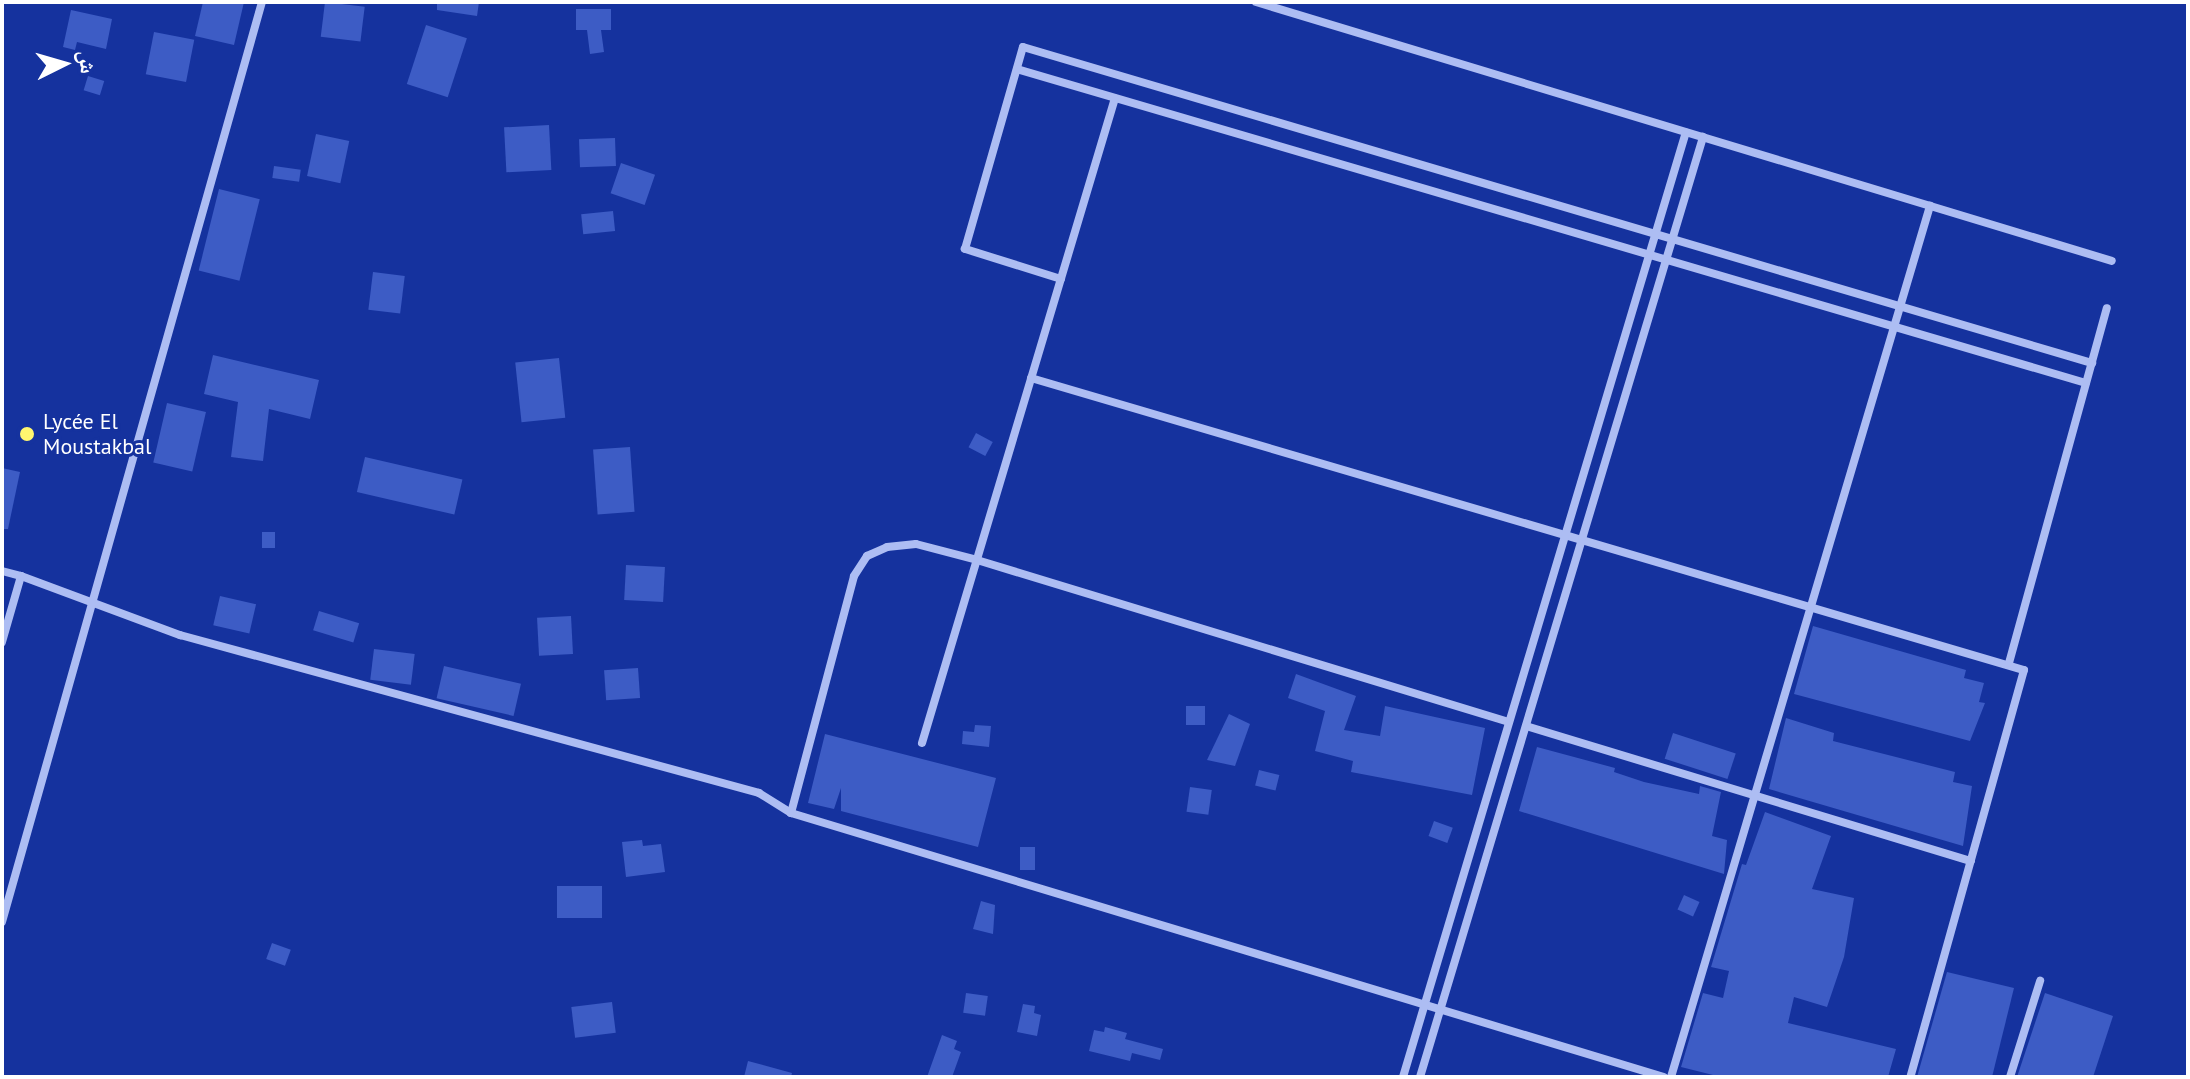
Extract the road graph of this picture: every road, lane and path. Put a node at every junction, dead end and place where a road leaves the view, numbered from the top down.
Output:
1 (262, 2) edge
2 (1256, 2) edge
3 (1017, 69) junction
4 (1115, 98) junction
5 (1686, 132) junction
6 (1703, 137) junction
7 (1930, 206) junction
8 (1655, 234) junction
9 (1673, 239) junction
10 (1648, 258) junction
11 (2112, 261) dead end
12 (1666, 263) junction
13 (1061, 279) junction
14 (1900, 306) junction
15 (2107, 308) dead end
16 (1893, 328) junction
17 (2092, 363) junction
18 (1031, 378) junction
19 (2086, 383) junction
20 (1564, 538) junction
21 (1581, 543) junction
22 (977, 560) junction
23 (2, 571) edge
24 (21, 576) junction
25 (95, 605) junction
26 (1810, 608) junction
27 (2, 642) edge
28 (2009, 663) junction
29 (1509, 722) junction
30 (1526, 726) junction
31 (922, 743) dead end
32 (1755, 796) junction
33 (791, 813) junction
34 (1971, 861) junction
35 (2, 922) edge
36 (2040, 981) dead end
37 (1426, 1001) junction
38 (1441, 1006) junction
39 (1403, 1077) edge
40 (1420, 1077) edge
41 (1664, 1077) edge
42 (1671, 1077) edge
43 (1910, 1077) edge
44 (2010, 1077) edge

1 - 25 street
2 - 5 street
3 - 4 street
3 - 8 street
3 - 13 street
4 - 10 street
4 - 13 street
5 - 6 street
5 - 8 street
6 - 7 street
6 - 9 street
7 - 11 street
7 - 14 street
8 - 9 street
8 - 10 street
9 - 12 street
9 - 14 street
10 - 12 street
10 - 20 street
12 - 16 street
12 - 21 street
13 - 18 street
14 - 16 street
14 - 17 street
15 - 17 street
16 - 19 street
16 - 26 street
17 - 19 street
18 - 20 street
18 - 22 street
19 - 28 street
20 - 21 street
20 - 29 street
21 - 26 street
21 - 30 street
22 - 29 street
22 - 31 street
22 - 33 street
23 - 24 street
24 - 25 street
24 - 27 street
25 - 33 street
25 - 35 street
26 - 28 street
26 - 32 street
28 - 34 street
29 - 37 street
30 - 32 street
30 - 38 street
32 - 34 street
32 - 42 street
33 - 37 street
34 - 43 street
36 - 44 street
37 - 38 street
37 - 39 street
38 - 40 street
38 - 41 street

